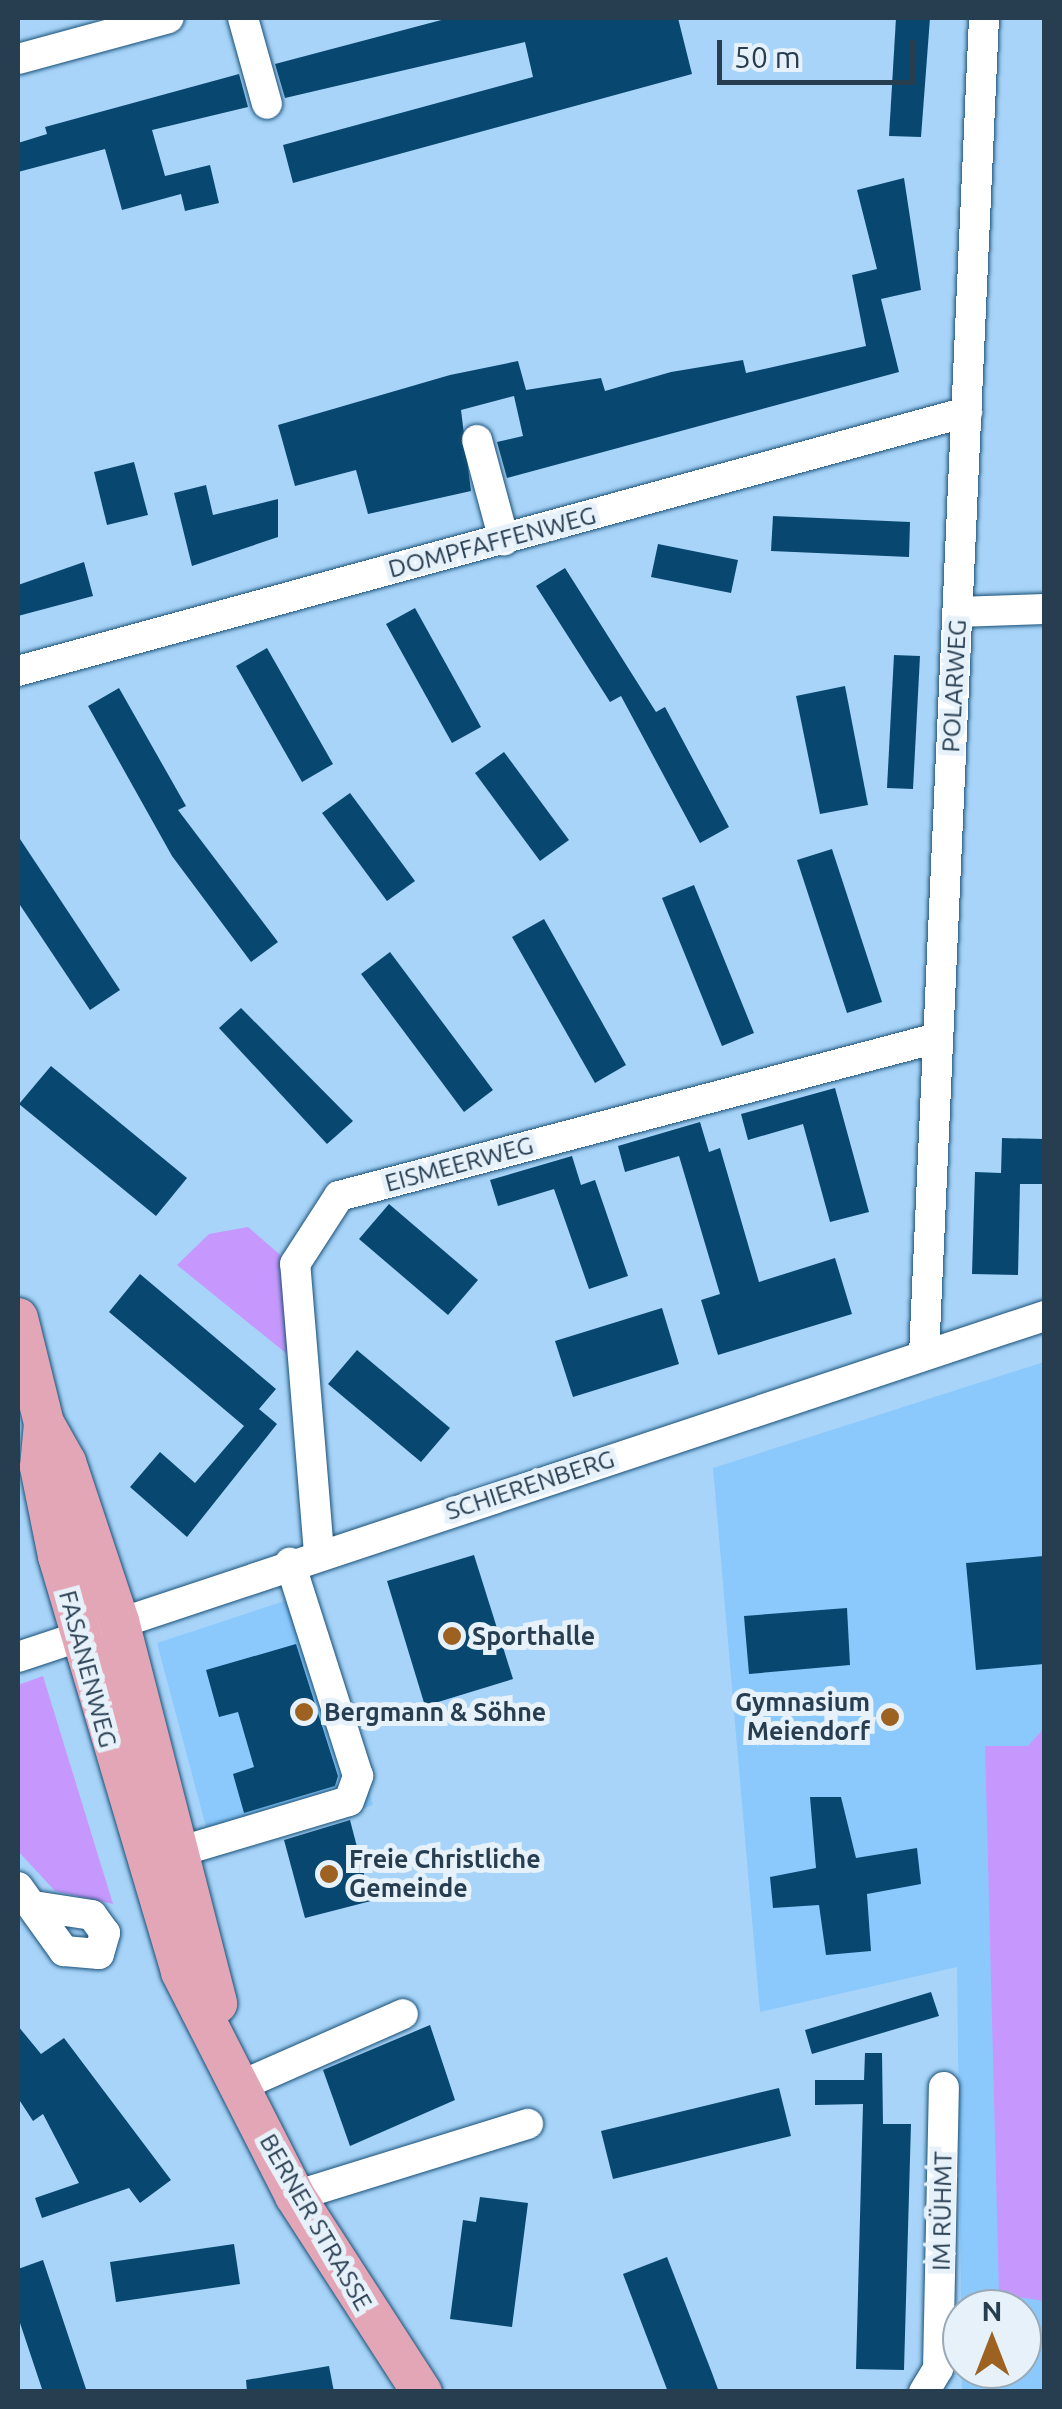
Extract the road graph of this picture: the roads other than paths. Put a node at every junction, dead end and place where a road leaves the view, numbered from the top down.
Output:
1 (169, 18) edge
2 (243, 18) edge
3 (984, 18) edge
4 (18, 58) edge
5 (267, 104) dead end
6 (967, 412) junction
7 (476, 440) dead end
8 (504, 540) junction
9 (1044, 609) edge
10 (958, 612) junction
11 (18, 670) edge
12 (938, 1038) junction
13 (1044, 1316) edge
14 (18, 1318) edge
15 (924, 1356) junction
16 (44, 1424) junction
17 (305, 1558) junction
18 (119, 1621) junction
19 (79, 1635) junction
20 (18, 1657) edge
21 (178, 1852) junction
22 (174, 1905) junction
23 (403, 2014) dead end
24 (240, 2086) junction
25 (944, 2087) dead end
26 (528, 2124) dead end
27 (295, 2196) junction
28 (422, 2392) edge
29 (924, 2392) edge

1 - 4 street
2 - 5 street
3 - 6 street, POLARWEG
6 - 8 street, DOMPFAFFENWEG
6 - 10 street, POLARWEG
7 - 8 street
8 - 11 street, DOMPFAFFENWEG
9 - 10 street
10 - 12 street, POLARWEG
12 - 15 street, POLARWEG
12 - 17 street, EISMEERWEG
13 - 15 street, SCHIERENBERG
14 - 16 main road, FASANENWEG
15 - 17 street, SCHIERENBERG
16 - 18 main road, FASANENWEG
16 - 19 main road, FASANENWEG
17 - 18 street, SCHIERENBERG
17 - 21 street, EISMEERWEG
18 - 19 street, SCHIERENBERG
18 - 21 main road, FASANENWEG
19 - 20 street, SCHIERENBERG
19 - 22 main road, FASANENWEG
21 - 22 main road, FASANENWEG
22 - 24 main road, BERNER STRASSE
23 - 24 street
24 - 27 main road, BERNER STRASSE
25 - 29 street, IM RÜHMT
26 - 27 street
27 - 28 main road, BERNER STRASSE

